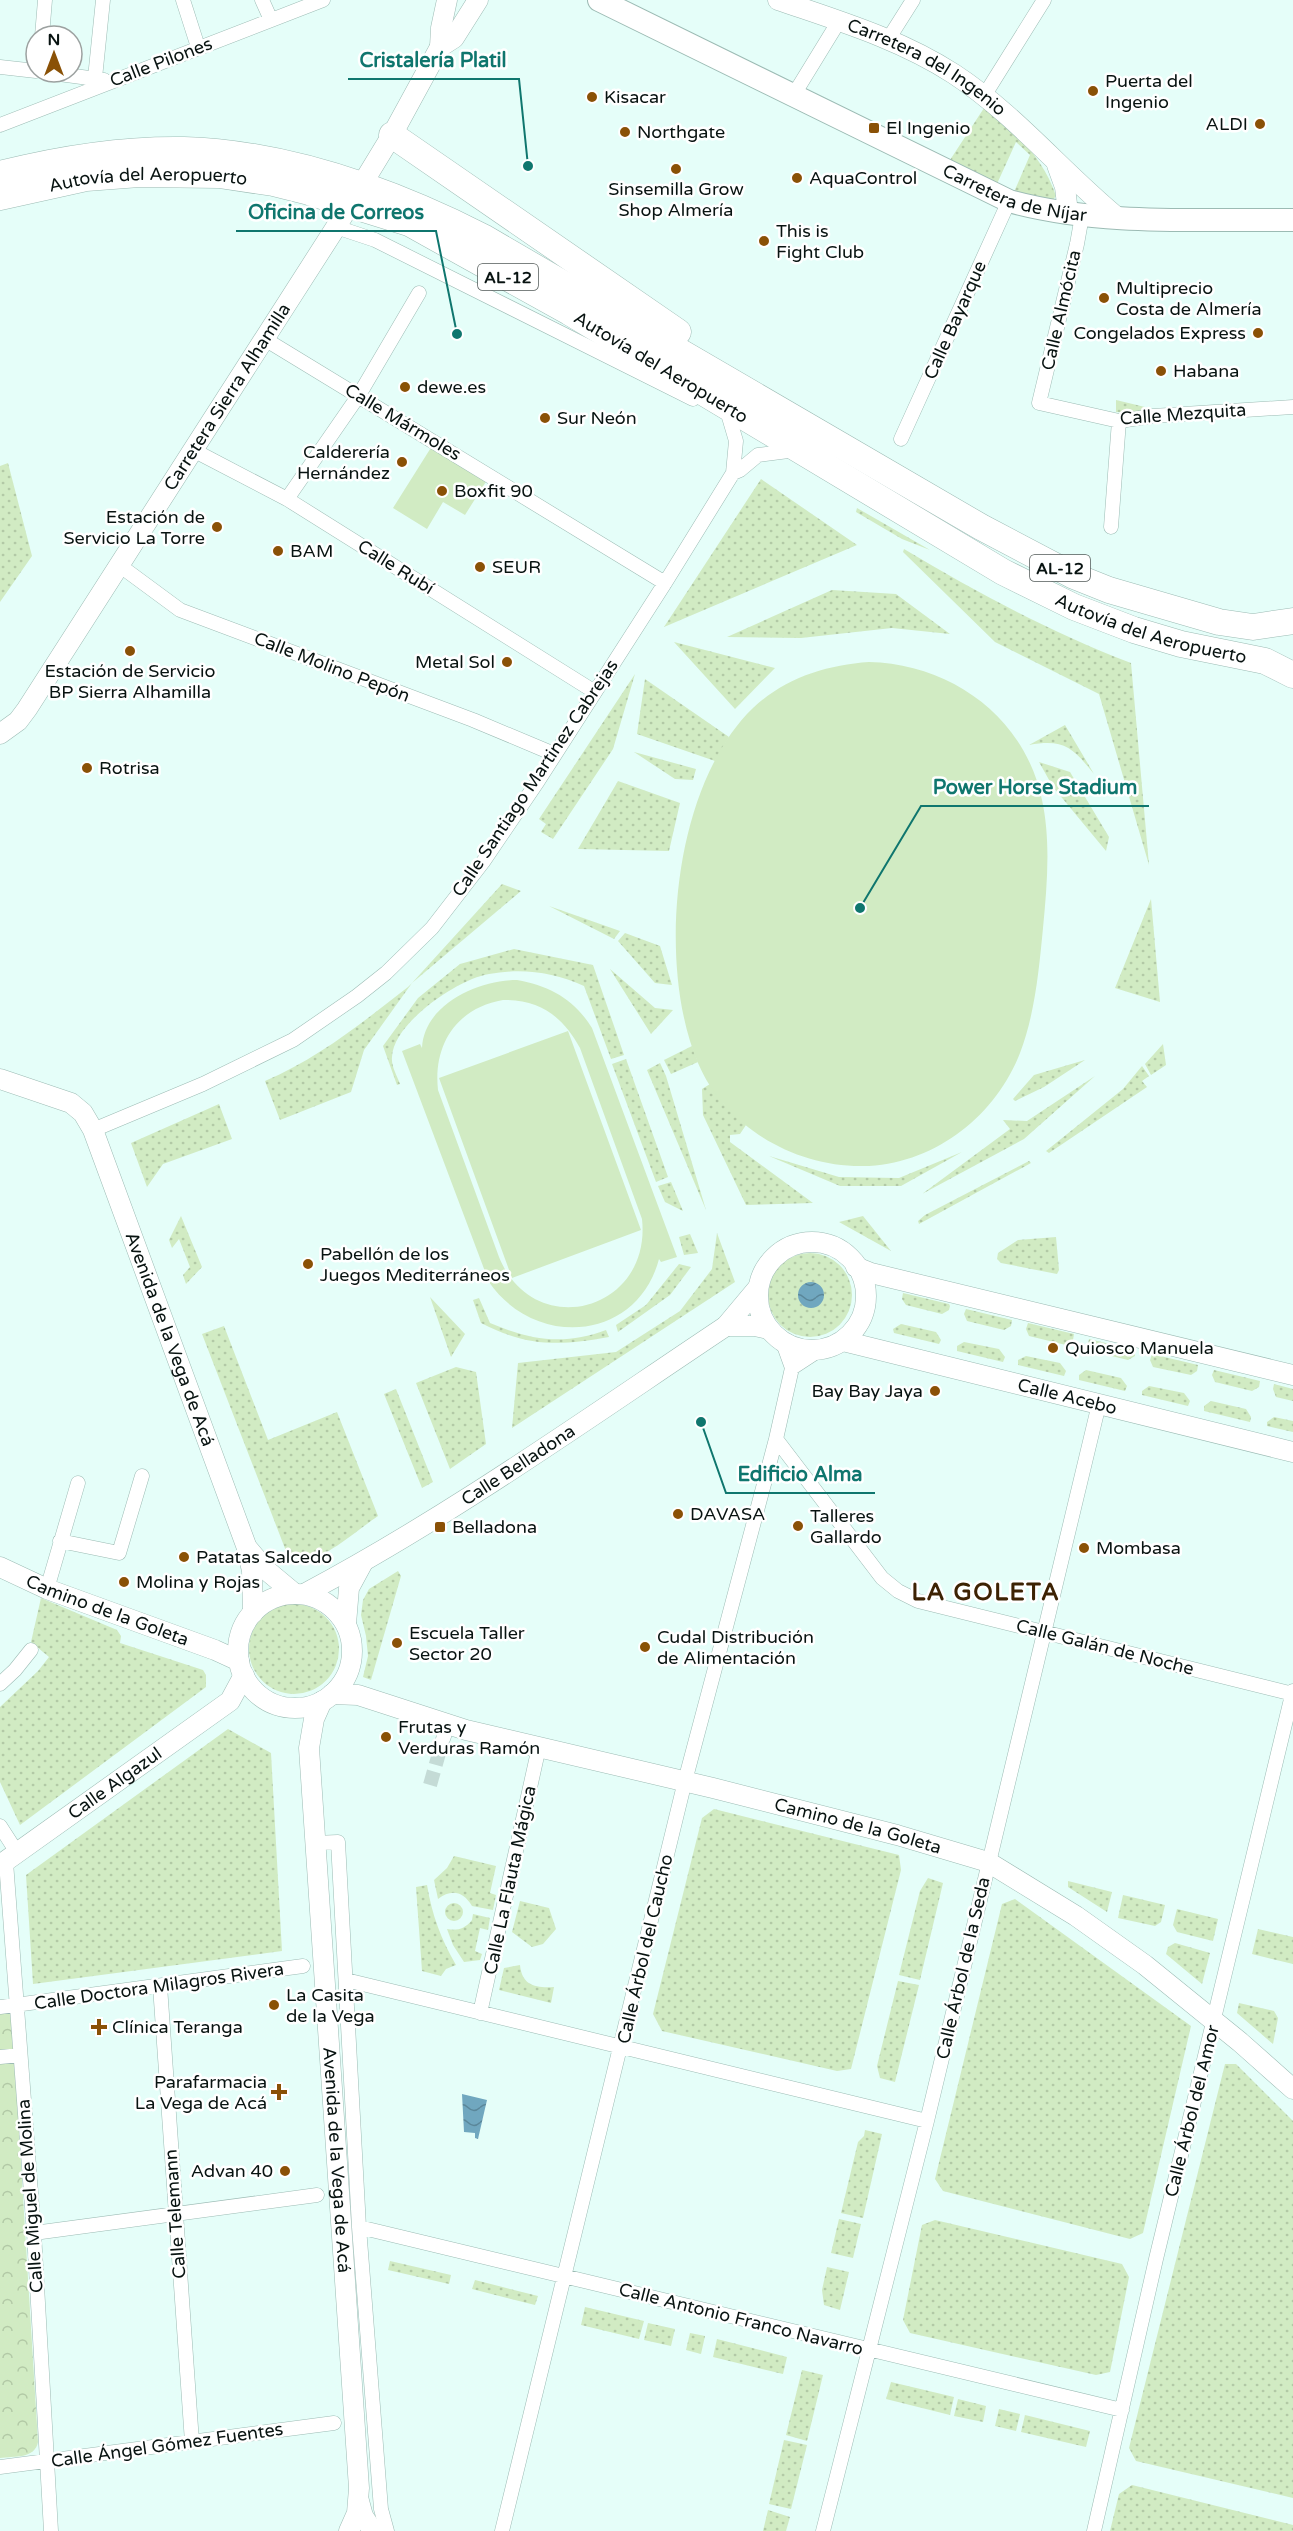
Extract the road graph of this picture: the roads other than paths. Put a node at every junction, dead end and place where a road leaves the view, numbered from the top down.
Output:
1 (45, 0) edge
2 (103, 0) edge
3 (183, 0) edge
4 (262, 0) edge
5 (323, 0) edge
6 (447, 0) edge
7 (478, 0) edge
8 (599, 0) edge
9 (778, 0) edge
10 (913, 0) edge
11 (1044, 0) edge
12 (271, 20) junction
13 (839, 21) junction
14 (43, 24) edge
15 (889, 38) junction
16 (198, 46) junction
17 (440, 47) junction
18 (0, 67) edge
19 (24, 70) edge
20 (84, 77) edge
21 (95, 78) junction
22 (111, 81) junction
23 (794, 96) junction
24 (984, 96) junction
25 (0, 125) edge
26 (392, 135) junction
27 (1056, 163) junction
28 (0, 174) edge
29 (355, 195) junction
30 (0, 197) edge
31 (1009, 201) junction
32 (1075, 214) junction
33 (1118, 218) junction
34 (1293, 220) edge
35 (336, 227) junction
36 (419, 293) dead end
37 (262, 338) junction
38 (358, 395) junction
39 (1039, 403) joint
40 (1293, 407) edge
41 (728, 413) junction
42 (1119, 421) junction
43 (901, 439) dead end
44 (849, 448) junction
45 (193, 450) junction
46 (791, 451) junction
47 (733, 473) junction
48 (287, 499) junction
49 (1111, 527) dead end
50 (119, 565) junction
51 (665, 584) junction
52 (1293, 621) edge
53 (1293, 675) edge
54 (595, 692) junction
55 (0, 734) edge
56 (554, 754) junction
57 (0, 1079) edge
58 (93, 1130) junction
59 (856, 1267) junction
60 (757, 1289) junction
61 (726, 1326) junction
62 (768, 1329) junction
63 (843, 1341) junction
64 (783, 1343) junction
65 (818, 1351) junction
66 (792, 1368) junction
67 (1293, 1375) edge
68 (1100, 1404) junction
69 (776, 1439) junction
70 (1293, 1452) edge
71 (142, 1476) dead end
72 (78, 1483) dead end
73 (60, 1540) junction
74 (247, 1548) junction
75 (362, 1564) junction
76 (0, 1567) edge
77 (46, 1589) junction
78 (300, 1594) junction
79 (253, 1612) junction
80 (346, 1624) junction
81 (1044, 1632) junction
82 (31, 1650) dead end
83 (240, 1661) junction
84 (346, 1676) junction
85 (0, 1684) edge
86 (1293, 1693) edge
87 (258, 1695) junction
88 (358, 1695) junction
89 (327, 1697) junction
90 (230, 1701) junction
91 (284, 1706) junction
92 (539, 1747) junction
93 (309, 1748) junction
94 (685, 1781) junction
95 (0, 1826) edge
96 (315, 1843) junction
97 (8, 1860) edge
98 (988, 1862) junction
99 (303, 1966) dead end
100 (346, 1980) junction
101 (160, 1986) junction
102 (16, 2005) junction
103 (0, 2007) edge
104 (480, 2013) junction
105 (1214, 2021) junction
106 (622, 2047) junction
107 (20, 2055) junction
108 (0, 2057) edge
109 (1293, 2089) edge
110 (927, 2121) junction
111 (317, 2194) dead end
112 (175, 2213) junction
113 (359, 2227) junction
114 (34, 2233) junction
115 (566, 2276) junction
116 (867, 2350) junction
117 (1122, 2410) junction
118 (334, 2423) dead end
119 (192, 2442) junction
120 (47, 2461) junction
121 (0, 2467) edge
122 (359, 2501) junction
123 (51, 2531) edge
124 (349, 2531) edge
125 (373, 2531) edge
126 (387, 2531) edge
127 (502, 2531) edge
128 (823, 2531) edge
129 (1095, 2531) edge

1 - 14 street
2 - 21 street
3 - 16 street
4 - 12 street
5 - 12 street, Calle Pilones
6 - 17 main road, Carretera Sierra Alhamilla
7 - 17 main road, Carretera Sierra Alhamilla
8 - 23 main road, Carretera de Níjar
9 - 13 main road, Carretera del Ingenio
10 - 15 street
11 - 24 street
12 - 16 street, Calle Pilones
13 - 15 main road, Carretera del Ingenio
13 - 23 street
15 - 24 main road, Carretera del Ingenio
16 - 22 street, Calle Pilones
17 - 26 main road, Carretera Sierra Alhamilla
18 - 19 street
20 - 21 street
21 - 22 street
22 - 25 street, Calle Pilones
23 - 31 main road, Carretera de Níjar
24 - 27 main road, Carretera del Ingenio
26 - 29 main road, Carretera Sierra Alhamilla
26 - 44 highway
27 - 32 main road, Carretera del Ingenio
27 - 33 main road, Carretera del Ingenio
28 - 29 highway, Autovía del Aeropuerto / AL-12
29 - 30 highway, Autovía del Aeropuerto / AL-12
29 - 35 main road, Carretera Sierra Alhamilla
29 - 41 highway, Autovía del Aeropuerto / AL-12
29 - 44 highway, Autovía del Aeropuerto / AL-12
31 - 32 main road, Carretera de Níjar
31 - 43 street, Calle Bayarque
32 - 33 main road, Carretera de Níjar
32 - 39 street, Calle Almócita
33 - 34 main road, Carretera de Níjar
35 - 37 main road, Carretera Sierra Alhamilla
35 - 41 street
36 - 38 street
37 - 38 street, Calle Mármoles
37 - 45 main road, Carretera Sierra Alhamilla
38 - 48 street
38 - 51 street, Calle Mármoles
39 - 42 street, Calle Mezquita
40 - 42 street, Calle Mezquita
41 - 46 highway, Autovía del Aeropuerto / AL-12
41 - 47 street, Calle Santiago Martinez Cabrejas
42 - 49 street
44 - 52 highway, Autovía del Aeropuerto / AL-12
45 - 48 street, Calle Rubí
45 - 50 main road, Carretera Sierra Alhamilla
46 - 47 street, Calle Santiago Martinez Cabrejas
46 - 53 highway, Autovía del Aeropuerto / AL-12
47 - 51 street, Calle Santiago Martinez Cabrejas
48 - 54 street, Calle Rubí
50 - 55 main road, Carretera Sierra Alhamilla
50 - 56 street, Calle Molino Pepón
51 - 54 street, Calle Santiago Martinez Cabrejas
54 - 56 street, Calle Santiago Martinez Cabrejas
56 - 58 street, Calle Santiago Martinez Cabrejas
57 - 58 main road, Avenida de la Vega de Acá
58 - 74 main road, Avenida de la Vega de Acá
59 - 60 main road
59 - 63 main road
59 - 67 main road
60 - 61 main road, Calle Belladona
60 - 62 main road
61 - 62 main road
61 - 75 main road, Calle Belladona
62 - 64 main road
63 - 65 main road
63 - 68 main road, Calle Acebo
64 - 65 main road
64 - 66 street
65 - 66 street
66 - 69 street, Calle Árbol del Caucho
68 - 70 main road, Calle Acebo
68 - 81 street, Calle Árbol de la Seda
69 - 81 street, Calle Galán de Noche
69 - 94 street, Calle Árbol del Caucho
71 - 73 street
72 - 73 street
73 - 77 street
74 - 78 main road, Avenida de la Vega de Acá
74 - 79 main road, Avenida de la Vega de Acá
75 - 78 main road
75 - 80 main road, Calle Belladona
76 - 77 main road, Camino de la Goleta
77 - 83 main road, Camino de la Goleta
78 - 79 main road
78 - 80 main road
79 - 83 main road
80 - 84 main road
81 - 86 street, Calle Galán de Noche
81 - 98 street, Calle Árbol de la Seda
82 - 85 street
83 - 87 main road
83 - 90 main road, Calle Algazul
84 - 88 main road
84 - 89 main road
86 - 105 street, Calle Árbol del Amor
87 - 90 main road, Calle Algazul
87 - 91 main road
88 - 89 main road, Camino de la Goleta
88 - 92 main road, Camino de la Goleta
89 - 91 main road
89 - 93 main road, Avenida de la Vega de Acá
90 - 97 main road, Calle Algazul
91 - 93 main road, Avenida de la Vega de Acá
92 - 94 main road, Camino de la Goleta
92 - 104 street, Calle La Flauta Mágica
93 - 96 main road, Avenida de la Vega de Acá
94 - 98 main road, Camino de la Goleta
94 - 106 street, Calle Árbol del Caucho
95 - 97 street
96 - 100 street
96 - 122 main road, Avenida de la Vega de Acá
97 - 102 street, Calle Miguel de Molina
98 - 105 main road, Camino de la Goleta
98 - 110 street, Calle Árbol de la Seda
99 - 101 street, Calle Doctora Milagros Rivera
100 - 104 street
100 - 113 street
101 - 102 street, Calle Doctora Milagros Rivera
101 - 112 street, Calle Telemann
102 - 103 street, Calle Doctora Milagros Rivera
102 - 107 street, Calle Miguel de Molina
104 - 106 street
105 - 109 main road, Camino de la Goleta
105 - 117 street, Calle Árbol del Amor
106 - 110 street
106 - 115 street, Calle Árbol del Caucho
107 - 108 street
107 - 114 street, Calle Miguel de Molina
110 - 116 street, Calle Árbol de la Seda
111 - 112 street
112 - 114 street
112 - 119 street, Calle Telemann
113 - 115 street, Calle Antonio Franco Navarro
113 - 126 street
114 - 120 street, Calle Miguel de Molina
115 - 116 street, Calle Antonio Franco Navarro
115 - 127 street, Calle Árbol del Caucho
116 - 117 street, Calle Antonio Franco Navarro
116 - 128 street, Calle Árbol de la Seda
117 - 129 street, Calle Árbol del Amor
118 - 119 street, Calle Ángel Gómez Fuentes
119 - 120 street, Calle Ángel Gómez Fuentes
120 - 121 street, Calle Ángel Gómez Fuentes
120 - 123 street, Calle Miguel de Molina
122 - 124 main road, Avenida de la Vega de Acá
122 - 125 main road, Avenida de la Vega de Acá

